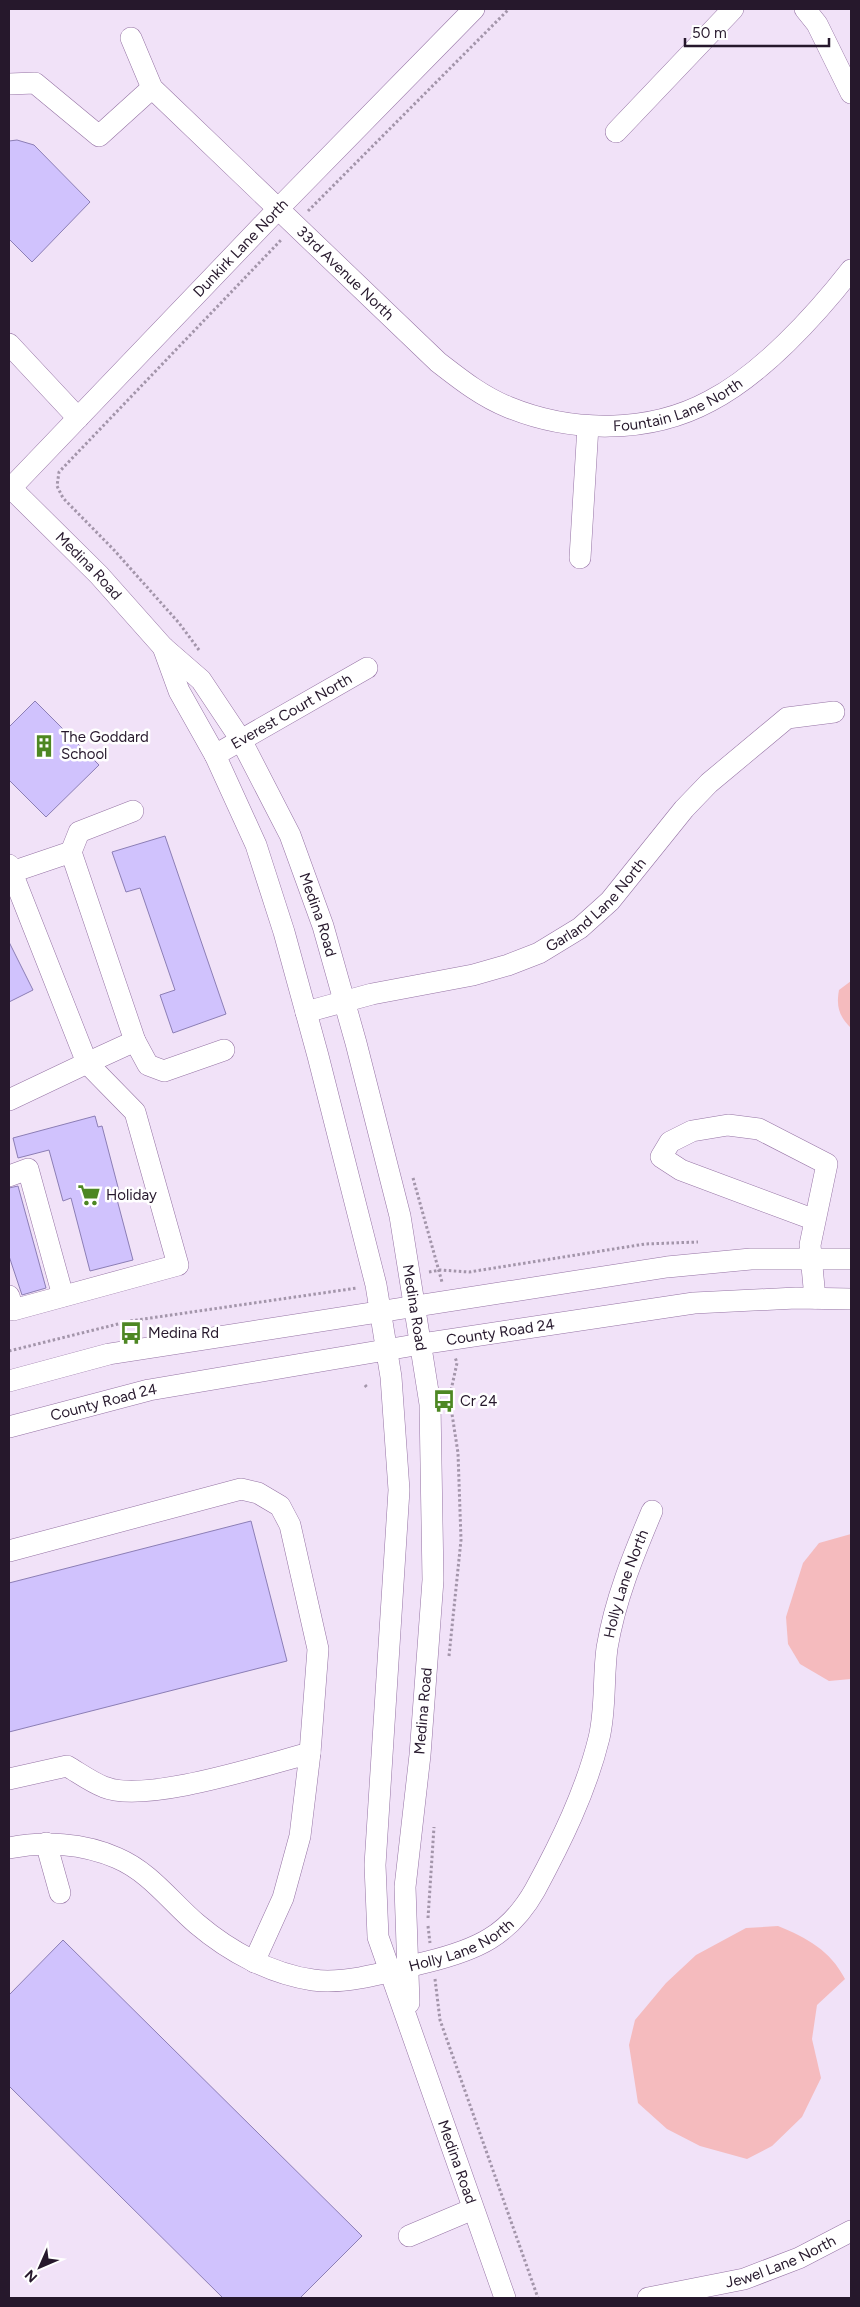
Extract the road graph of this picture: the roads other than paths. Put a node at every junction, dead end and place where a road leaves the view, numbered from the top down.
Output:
1 (474, 9) edge
2 (733, 9) edge
3 (805, 9) edge
4 (131, 38) dead end
5 (9, 84) edge
6 (152, 88) junction
7 (851, 93) edge
8 (616, 132) dead end
9 (279, 208) junction
10 (851, 270) edge
11 (9, 344) edge
12 (78, 418) junction
13 (588, 426) junction
14 (10, 489) edge
15 (580, 558) dead end
16 (163, 646) junction
17 (367, 668) dead end
18 (834, 712) dead end
19 (241, 740) junction
20 (215, 755) junction
21 (133, 810) dead end
22 (71, 852) junction
23 (10, 868) edge
24 (345, 1001) junction
25 (306, 1012) junction
26 (135, 1040) junction
27 (224, 1050) dead end
28 (87, 1063) junction
29 (9, 1100) edge
30 (9, 1176) edge
31 (815, 1220) junction
32 (811, 1257) junction
33 (851, 1259) edge
34 (9, 1296) edge
35 (63, 1296) junction
36 (815, 1298) junction
37 (851, 1299) edge
38 (414, 1305) junction
39 (379, 1312) junction
40 (421, 1344) junction
41 (386, 1351) junction
42 (9, 1381) edge
43 (9, 1427) edge
44 (652, 1511) dead end
45 (9, 1551) edge
46 (310, 1753) junction
47 (9, 1779) edge
48 (46, 1843) junction
49 (9, 1848) edge
50 (60, 1893) dead end
51 (254, 1962) junction
52 (399, 1968) junction
53 (472, 2209) junction
54 (851, 2231) edge
55 (409, 2236) dead end
56 (505, 2298) edge
57 (648, 2298) edge

1 - 9 street, Dunkirk Lane North
2 - 8 street
3 - 7 street
4 - 6 street, 33rd Avenue North
5 - 6 street
6 - 9 street, 33rd Avenue North
9 - 12 street, Dunkirk Lane North
9 - 13 street, 33rd Avenue North
10 - 13 street, Fountain Lane North
11 - 12 street
12 - 14 street, Dunkirk Lane North
13 - 15 street
14 - 16 street, Medina Road
16 - 19 street, Medina Road
16 - 20 street, Medina Road
17 - 19 street, Everest Court North
18 - 24 street, Garland Lane North
19 - 20 street, Everest Court North
19 - 24 street, Medina Road
20 - 25 street, Medina Road
21 - 22 street
22 - 23 street
22 - 26 street
23 - 28 street
24 - 25 street, Garland Lane North
24 - 38 street, Medina Road
25 - 39 street, Medina Road
26 - 27 street
26 - 28 street
28 - 29 street
28 - 35 street
30 - 35 street
31 - 31 street
31 - 32 street
32 - 33 street
32 - 36 street
32 - 38 street
34 - 35 street
36 - 37 street, County Road 24
36 - 40 street, County Road 24
38 - 39 street
38 - 40 street, Medina Road
39 - 41 street, Medina Road
39 - 42 street
40 - 41 street, County Road 24
40 - 52 street, Medina Road
41 - 43 street, County Road 24
41 - 52 street, Medina Road
44 - 52 street, Holly Lane North
45 - 46 street
46 - 47 street
46 - 51 street
48 - 49 street, Holly Lane North
48 - 50 street
48 - 51 street, Holly Lane North
51 - 52 street, Holly Lane North
52 - 53 street, Medina Road
53 - 55 street
53 - 56 street, Medina Road
54 - 57 street, Jewel Lane North

